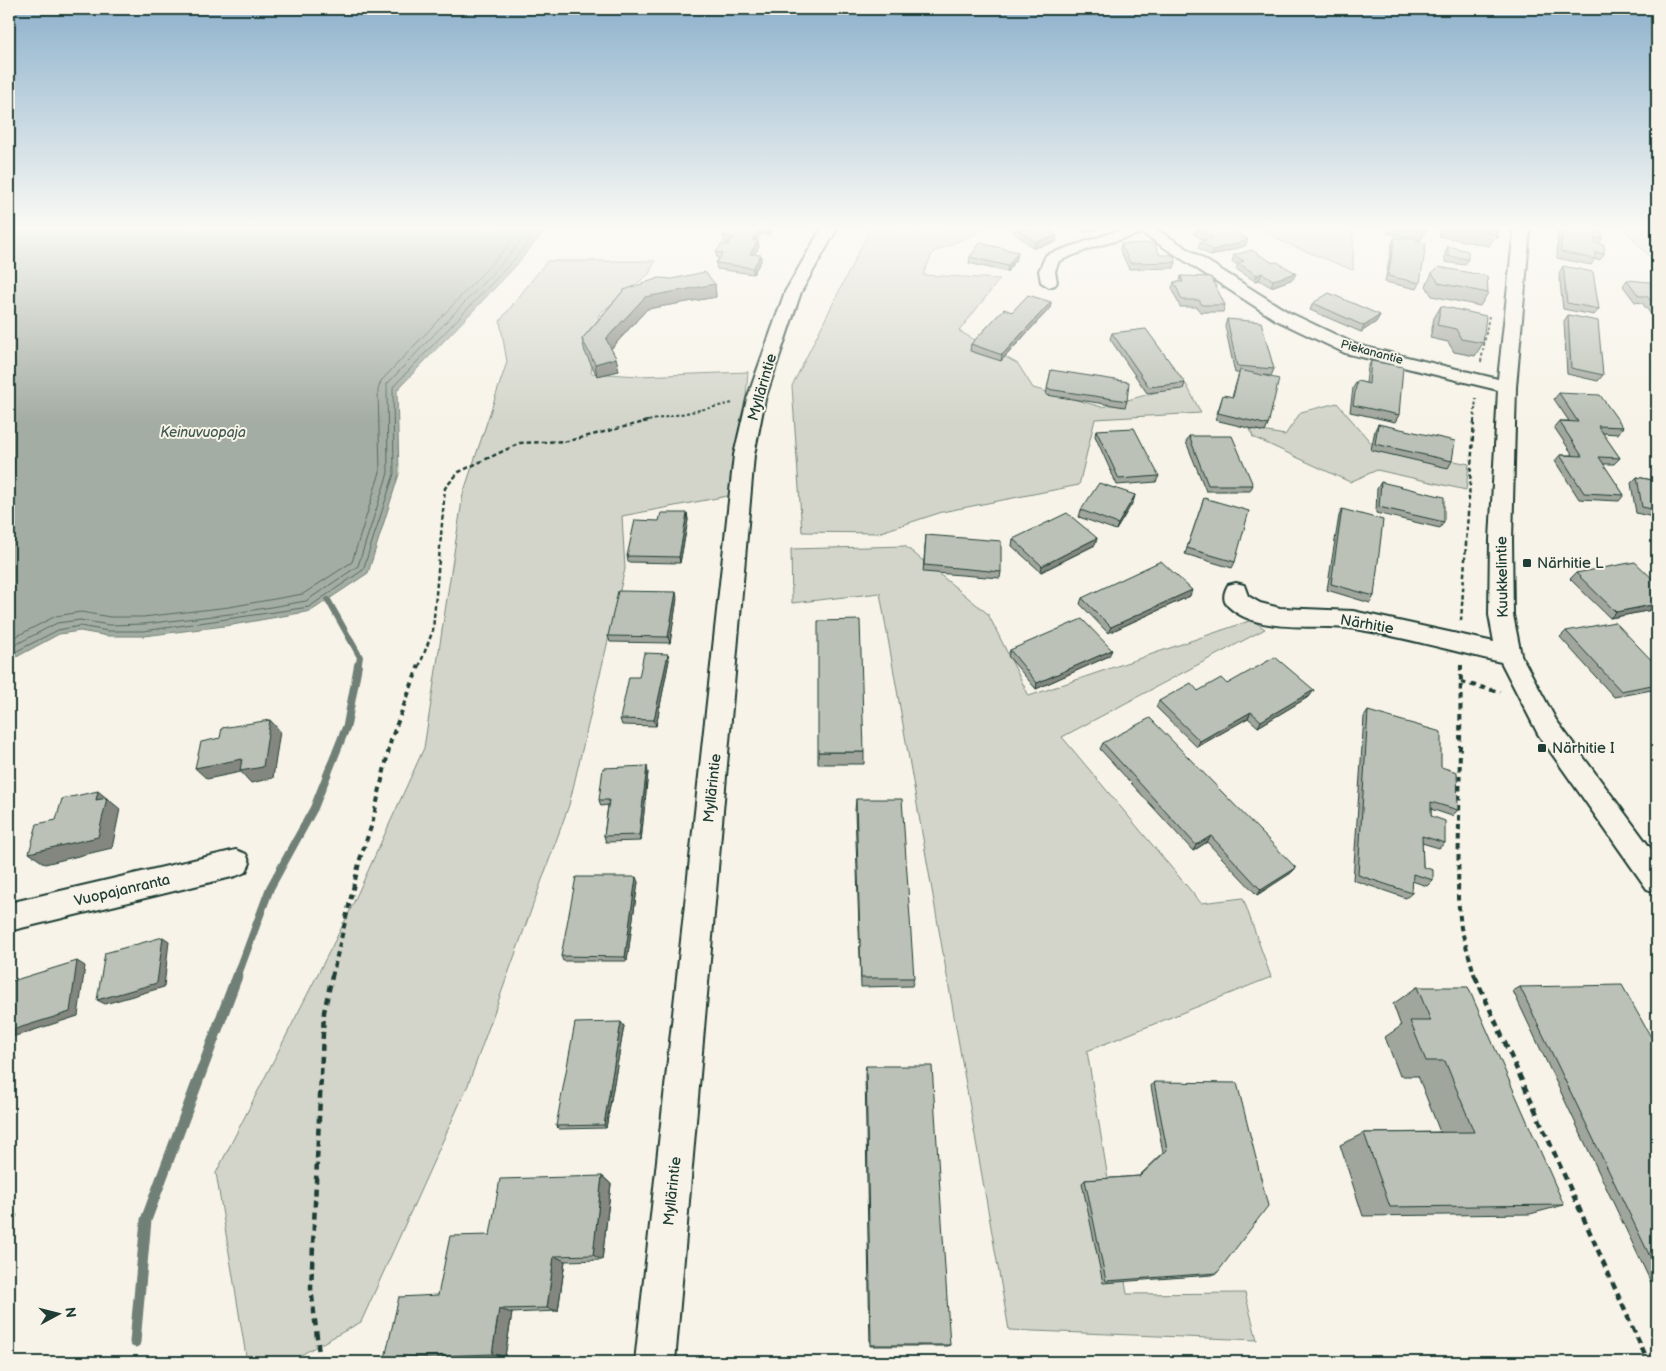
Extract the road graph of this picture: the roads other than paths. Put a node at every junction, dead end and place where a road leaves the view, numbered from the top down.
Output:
1 (793, 293) edge
2 (1246, 293) edge
3 (1516, 293) edge
4 (1506, 387) junction
5 (1236, 591) dead end
6 (1509, 655) junction
7 (236, 863) dead end
8 (1657, 880) edge
9 (9, 917) edge
10 (655, 1362) edge

1 - 10 street, Myllärintie
2 - 4 street, Piekanantie
3 - 4 street, Kuukkelintie
4 - 6 street, Kuukkelintie
5 - 6 street, Närhitie
6 - 8 street, Kuukkelintie
7 - 9 street, Vuopajanranta

